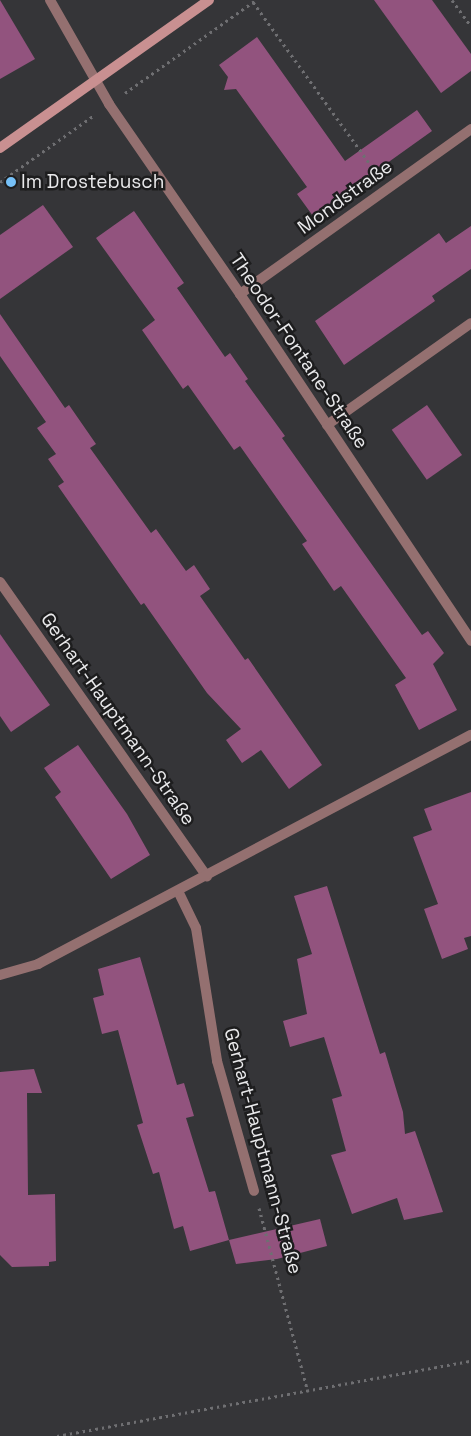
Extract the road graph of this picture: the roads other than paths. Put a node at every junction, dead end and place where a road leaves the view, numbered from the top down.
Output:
1 (50, 0) edge
2 (209, 0) edge
3 (95, 81) junction
4 (471, 130) edge
5 (0, 148) edge
6 (240, 294) junction
7 (471, 323) edge
8 (327, 424) junction
9 (0, 582) edge
10 (471, 642) edge
11 (471, 735) edge
12 (207, 876) junction
13 (178, 891) junction
14 (0, 975) edge
15 (254, 1191) road end

1 - 3 street
2 - 3 street
3 - 5 street
3 - 6 street, Theodor-Fontane-Straße
4 - 6 street, Mondstraße
6 - 8 street, Theodor-Fontane-Straße
7 - 8 street
8 - 10 street, Theodor-Fontane-Straße
9 - 12 street, Gerhart-Hauptmann-Straße
11 - 12 street
12 - 13 street
13 - 14 street
13 - 15 street, Gerhart-Hauptmann-Straße

